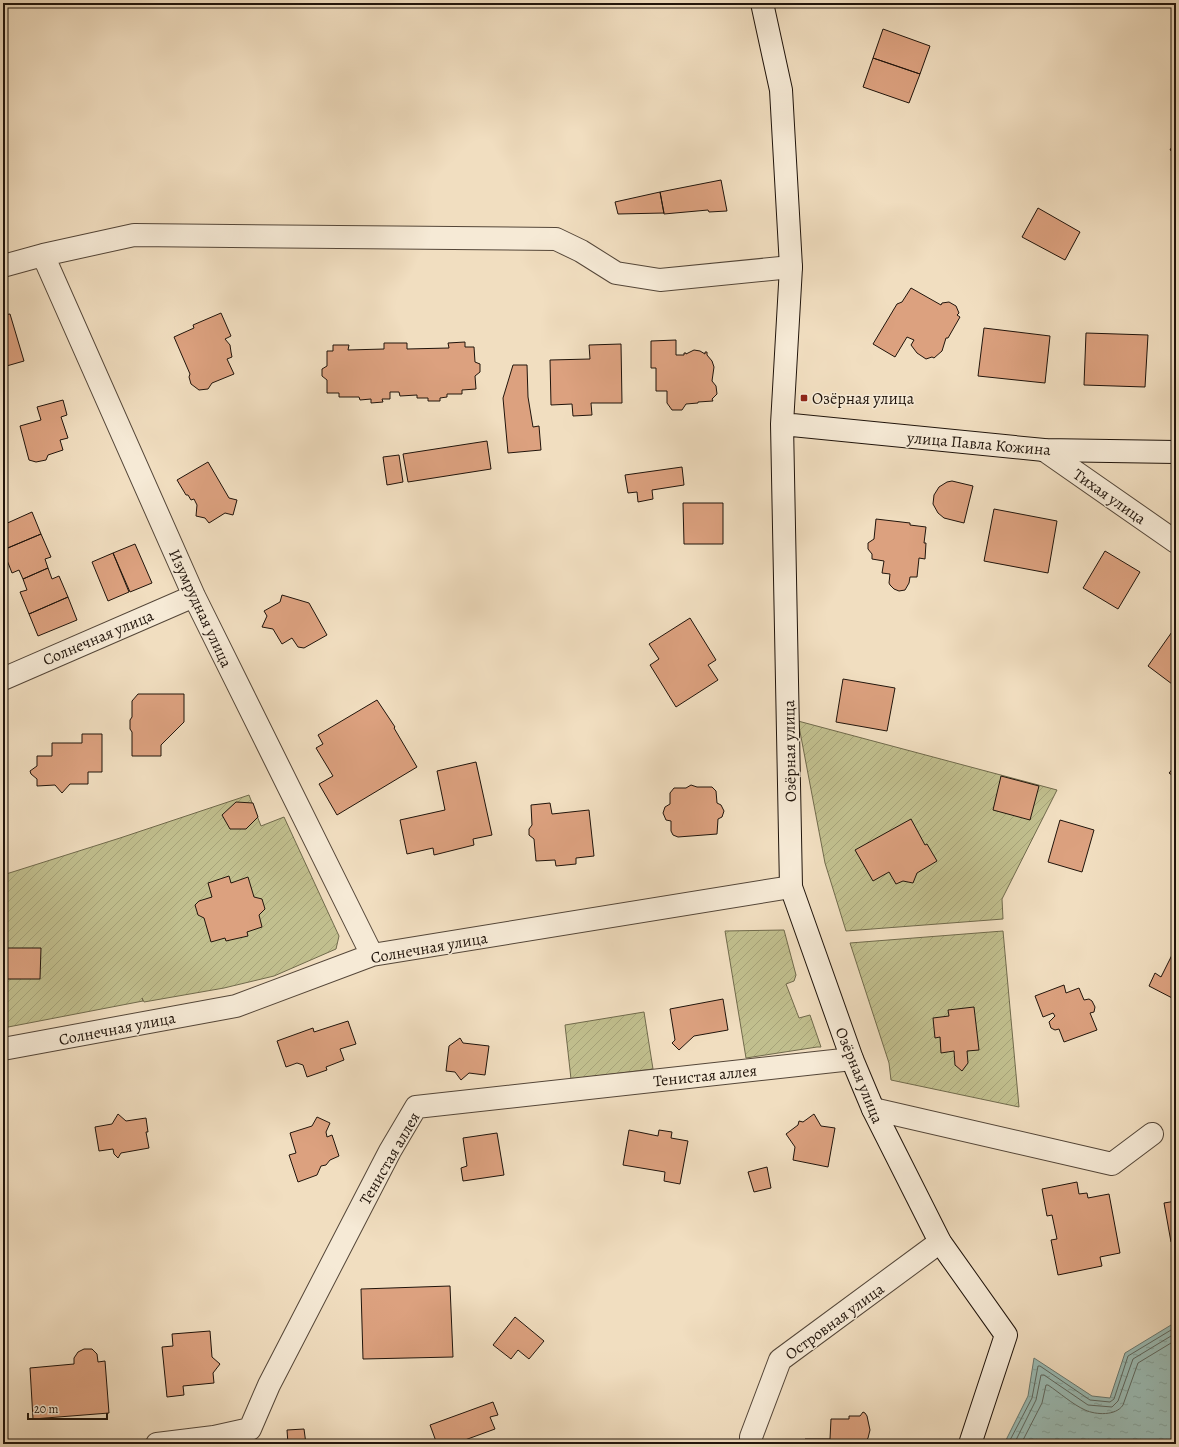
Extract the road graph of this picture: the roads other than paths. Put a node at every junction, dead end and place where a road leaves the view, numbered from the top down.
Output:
1 (762, 3) edge
2 (43, 255) junction
3 (3, 266) edge
4 (791, 267) junction
5 (782, 424) junction
6 (1044, 450) junction
7 (1176, 452) edge
8 (1176, 542) edge
9 (194, 596) junction
10 (3, 679) edge
11 (791, 887) junction
12 (372, 955) junction
13 (3, 1049) edge
14 (852, 1059) junction
15 (873, 1109) junction
16 (1152, 1134) dead end
17 (940, 1242) junction
18 (158, 1444) edge
19 (751, 1444) edge
20 (970, 1444) edge

1 - 4 street, Озёрная улица
2 - 3 street
2 - 4 street
2 - 9 street, Изумрудная улица
4 - 5 street, Озёрная улица
5 - 6 street, улица Павла Кожина
5 - 11 street, Озёрная улица
6 - 7 street, улица Павла Кожина
6 - 8 street, Тихая улица
9 - 10 street, Солнечная улица
9 - 12 street, Изумрудная улица
11 - 12 street, Солнечная улица
11 - 14 street, Озёрная улица
12 - 13 street, Солнечная улица
14 - 15 street, Озёрная улица
14 - 18 street, Тенистая аллея
15 - 16 street
15 - 17 street, Озёрная улица
17 - 19 street, Островная улица
17 - 20 street, Озёрная улица

